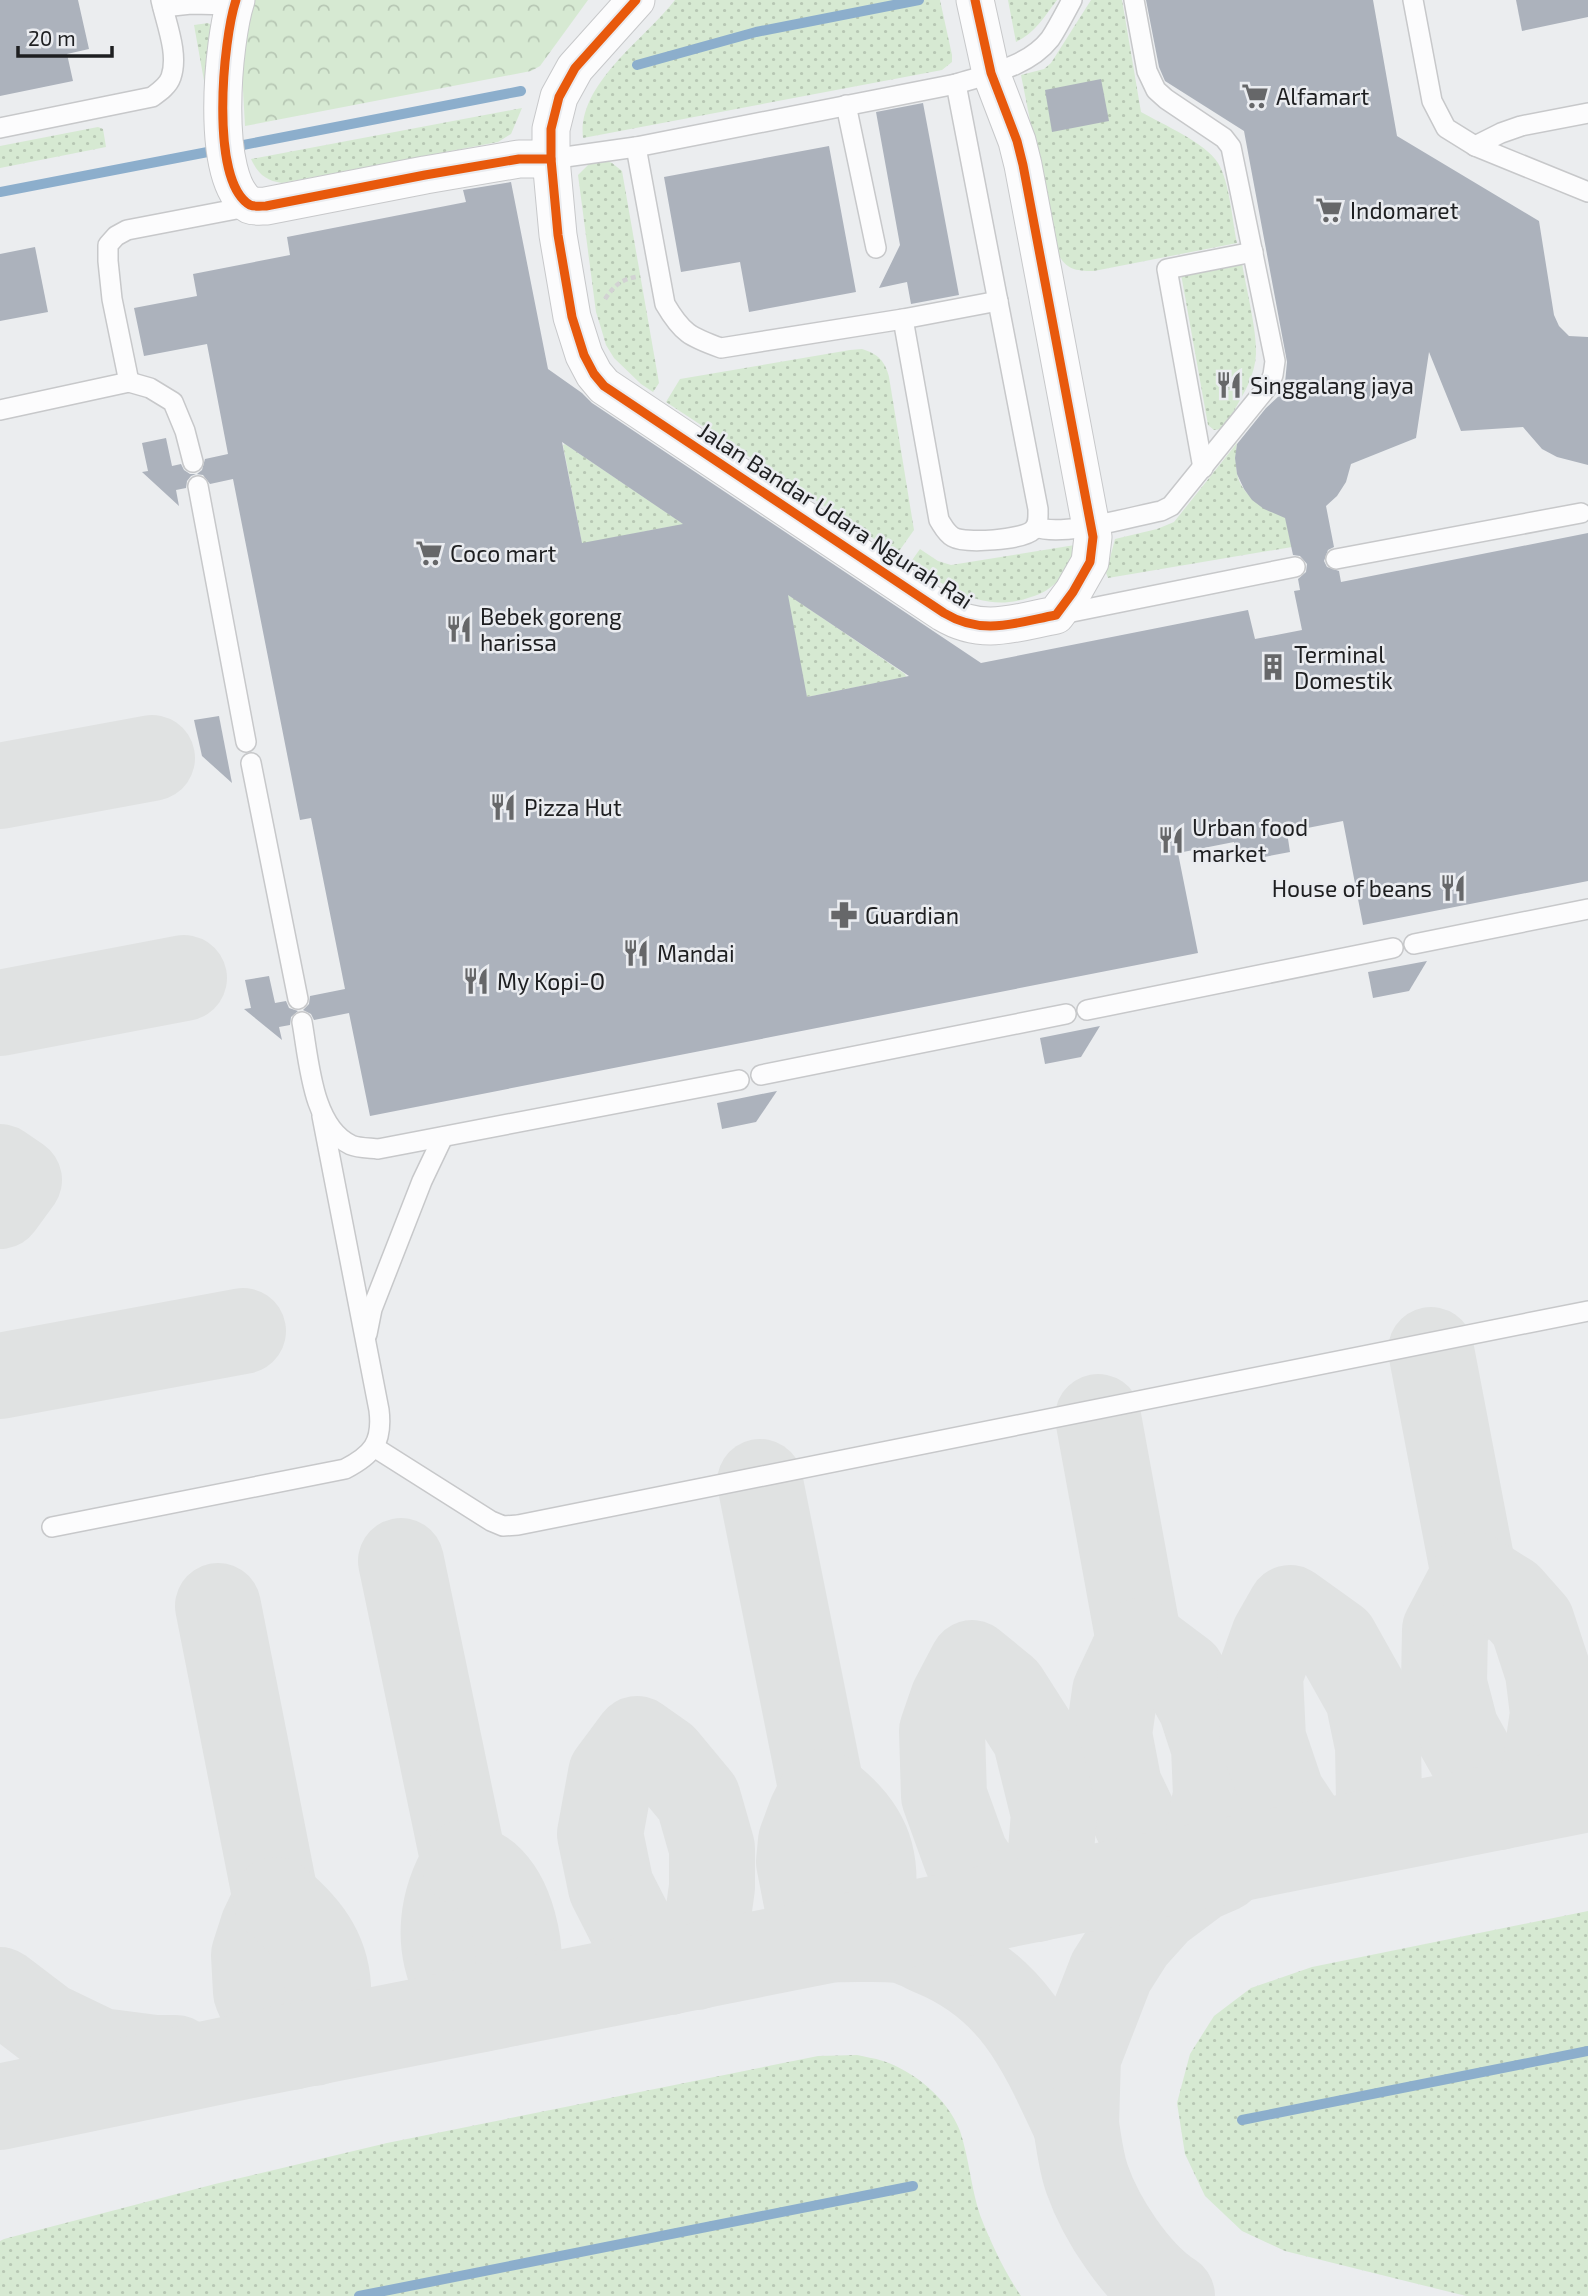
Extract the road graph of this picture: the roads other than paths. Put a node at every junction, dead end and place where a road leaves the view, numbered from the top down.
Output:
1 (636, 0) edge
2 (975, 0) edge
3 (1072, 0) edge
4 (1134, 0) edge
5 (1413, 0) edge
6 (162, 3) edge
7 (235, 3) edge
8 (991, 73) junction
9 (956, 84) junction
10 (846, 105) junction
11 (1588, 113) edge
12 (0, 128) edge
13 (1475, 146) junction
14 (636, 147) junction
15 (551, 159) junction
16 (1588, 192) edge
17 (252, 206) junction
18 (876, 248) dead end
19 (1253, 252) junction
20 (999, 301) junction
21 (903, 319) junction
22 (129, 382) junction
23 (0, 410) edge
24 (192, 462) dead end
25 (1203, 468) junction
26 (198, 486) dead end
27 (1581, 513) dead end
28 (1091, 525) junction
29 (1036, 527) junction
30 (1336, 559) dead end
31 (1295, 567) dead end
32 (1056, 615) junction
33 (246, 742) dead end
34 (251, 763) dead end
35 (1588, 908) edge
36 (1415, 944) dead end
37 (1392, 948) dead end
38 (298, 999) dead end
39 (1087, 1010) dead end
40 (1066, 1014) dead end
41 (302, 1022) dead end
42 (761, 1075) dead end
43 (738, 1080) dead end
44 (322, 1116) junction
45 (443, 1137) junction
46 (1588, 1311) edge
47 (366, 1345) junction
48 (374, 1447) junction
49 (52, 1527) dead end

1 - 15 street, Jalan Bandar Udara Ngurah Rai
2 - 8 street
3 - 8 lane
4 - 19 lane
5 - 13 lane
6 - 7 lane
6 - 12 lane
7 - 17 street
8 - 9 lane
8 - 28 street
9 - 10 lane
9 - 20 lane
10 - 14 lane
10 - 18 lane
11 - 13 lane
13 - 16 lane
14 - 15 lane
14 - 21 lane
15 - 17 street
15 - 32 street, Jalan Bandar Udara Ngurah Rai
17 - 22 lane
19 - 25 lane
19 - 25 lane
20 - 21 lane
20 - 29 lane
21 - 29 lane
22 - 23 lane
22 - 24 lane
25 - 28 lane
26 - 33 lane
27 - 30 lane
28 - 29 lane
28 - 32 street
31 - 32 lane
34 - 38 lane
35 - 36 lane
37 - 39 lane
40 - 42 lane
41 - 44 lane
43 - 45 lane
44 - 45 lane
44 - 47 lane
45 - 47 lane
46 - 48 lane
47 - 48 lane
48 - 49 lane

